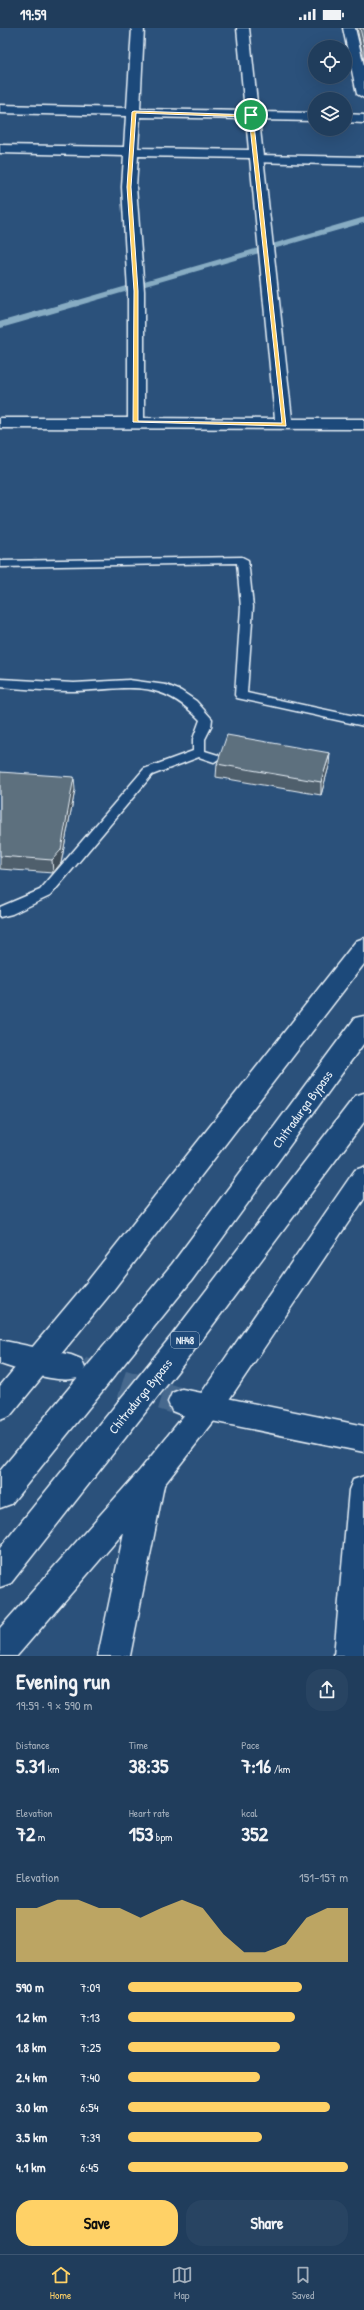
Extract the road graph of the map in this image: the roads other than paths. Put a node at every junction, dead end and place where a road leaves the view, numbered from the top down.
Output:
1 (138, 28) edge
2 (243, 28) edge
3 (349, 28) edge
4 (364, 94) edge
5 (0, 109) edge
6 (134, 112) junction
7 (251, 115) junction
8 (308, 117) edge
9 (352, 118) edge
10 (364, 119) edge
11 (0, 149) edge
12 (132, 151) junction
13 (257, 156) junction
14 (364, 161) edge
15 (136, 422) junction
16 (0, 423) edge
17 (364, 424) edge
18 (284, 425) junction
19 (0, 564) edge
20 (0, 683) edge
21 (364, 722) edge
22 (199, 753) junction
23 (214, 758) dead end
24 (0, 912) edge
25 (364, 947) edge
26 (364, 1025) edge
27 (364, 1103) edge
28 (364, 1178) edge
29 (0, 1352) edge
30 (37, 1362) junction
31 (71, 1368) tunnel mouth
32 (195, 1404) junction
33 (0, 1407) edge
34 (364, 1439) edge
35 (150, 1480) junction
36 (364, 1490) edge
37 (0, 1494) edge
38 (0, 1572) edge
39 (0, 1652) edge
40 (114, 1656) edge
41 (350, 1656) edge

1 - 6 street
2 - 7 street
3 - 4 street
5 - 6 street
6 - 7 street
6 - 12 street
7 - 8 street
7 - 13 street
9 - 10 street
11 - 12 street
12 - 13 street
12 - 15 street
13 - 14 street
13 - 18 street
15 - 16 street
15 - 18 street
17 - 18 street
19 - 21 lane
20 - 22 lane
22 - 23 lane
22 - 24 lane
25 - 30 street
26 - 37 street, Chitradurga Bypass
27 - 38 street, Chitradurga Bypass / NH48
28 - 32 street
29 - 30 street
30 - 31 street
30 - 33 street
32 - 34 street
32 - 35 street
35 - 39 street
35 - 40 street
36 - 41 street

